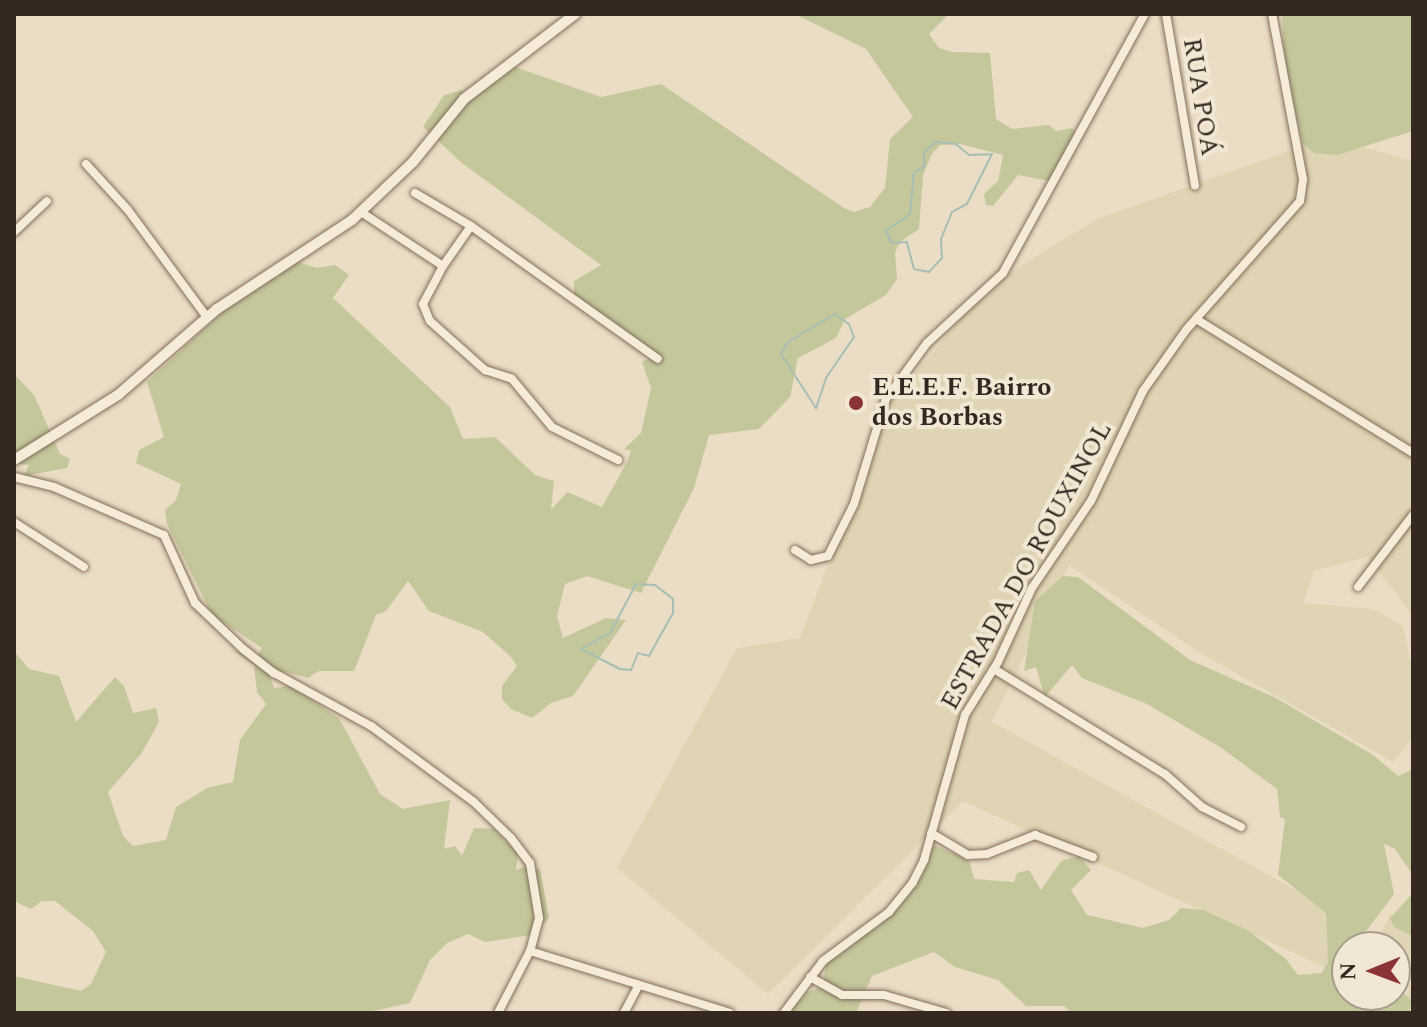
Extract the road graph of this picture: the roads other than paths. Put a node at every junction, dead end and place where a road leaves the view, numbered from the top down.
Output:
1 (575, 14) edge
2 (1145, 14) edge
3 (1166, 14) edge
4 (1272, 14) edge
5 (86, 164) dead end
6 (1195, 186) dead end
7 (415, 193) dead end
8 (47, 201) dead end
9 (361, 212) junction
10 (471, 226) junction
11 (14, 232) edge
12 (443, 266) junction
13 (207, 317) junction
14 (1196, 319) junction
15 (658, 359) dead end
16 (1413, 453) edge
17 (14, 460) edge
18 (618, 460) dead end
19 (14, 477) edge
20 (1413, 515) edge
21 (14, 522) edge
22 (795, 550) dead end
23 (84, 567) dead end
24 (1358, 587) dead end
25 (994, 669) junction
26 (1241, 827) dead end
27 (931, 833) junction
28 (1093, 857) dead end
29 (530, 951) junction
30 (810, 977) junction
31 (639, 985) junction
32 (498, 1013) edge
33 (624, 1013) edge
34 (730, 1013) edge
35 (784, 1013) edge
36 (946, 1013) edge

1 - 9 street
2 - 22 street
3 - 6 street, RUA POÁ
4 - 14 street, ESTRADA DO ROUXINOL
5 - 13 street
7 - 10 street
8 - 11 street
9 - 12 street
9 - 13 street
10 - 12 street
10 - 15 street
12 - 18 street
13 - 17 street
14 - 16 street
14 - 25 street, ESTRADA DO ROUXINOL
19 - 29 street
20 - 24 street
21 - 23 street
25 - 26 street
25 - 27 street, ESTRADA DO ROUXINOL
27 - 28 street
27 - 30 street, ESTRADA DO ROUXINOL
29 - 31 street
29 - 32 street
30 - 35 street, ESTRADA DO ROUXINOL
30 - 36 street
31 - 33 street
31 - 34 street

